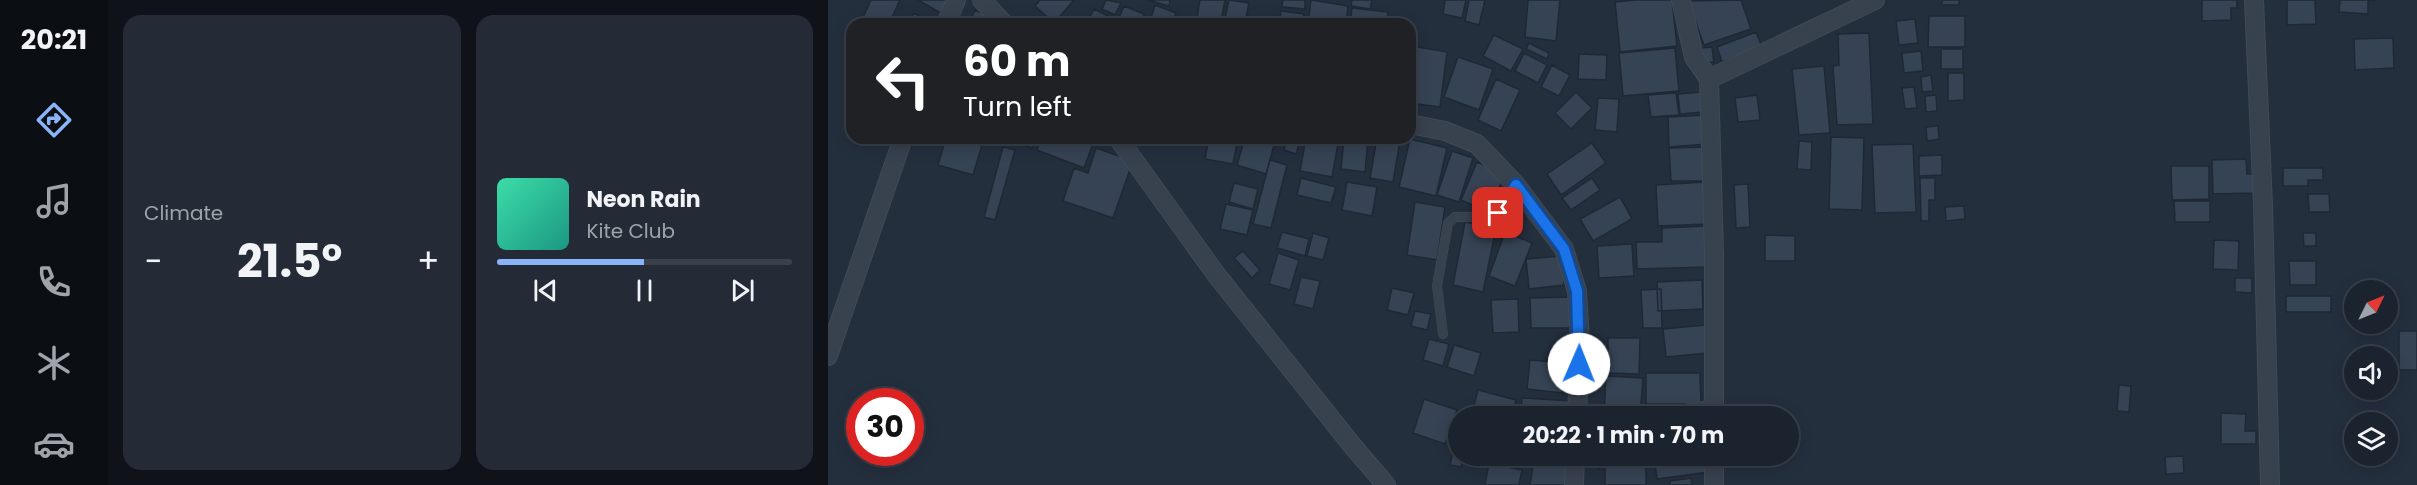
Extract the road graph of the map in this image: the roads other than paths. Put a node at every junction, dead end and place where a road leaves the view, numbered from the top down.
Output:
1 (956, 0) edge
2 (982, 0) edge
3 (1680, 0) edge
4 (1875, 0) edge
5 (2254, 0) edge
6 (948, 18) edge
7 (998, 18) edge
8 (1709, 80) junction
9 (1416, 125) edge
10 (901, 144) edge
11 (1123, 144) edge
12 (1516, 185) junction
13 (1443, 334) dead end
14 (828, 356) edge
15 (1577, 406) edge
16 (1714, 406) edge
17 (1575, 466) edge
18 (1714, 466) edge
19 (1386, 485) edge
20 (1574, 485) edge
21 (1714, 485) edge
22 (2270, 485) edge

1 - 6 street
2 - 7 street
3 - 8 street
4 - 8 street
5 - 22 street
8 - 16 street
9 - 12 street
10 - 14 street
11 - 19 street
12 - 13 lane
12 - 15 street
17 - 20 street
18 - 21 street

